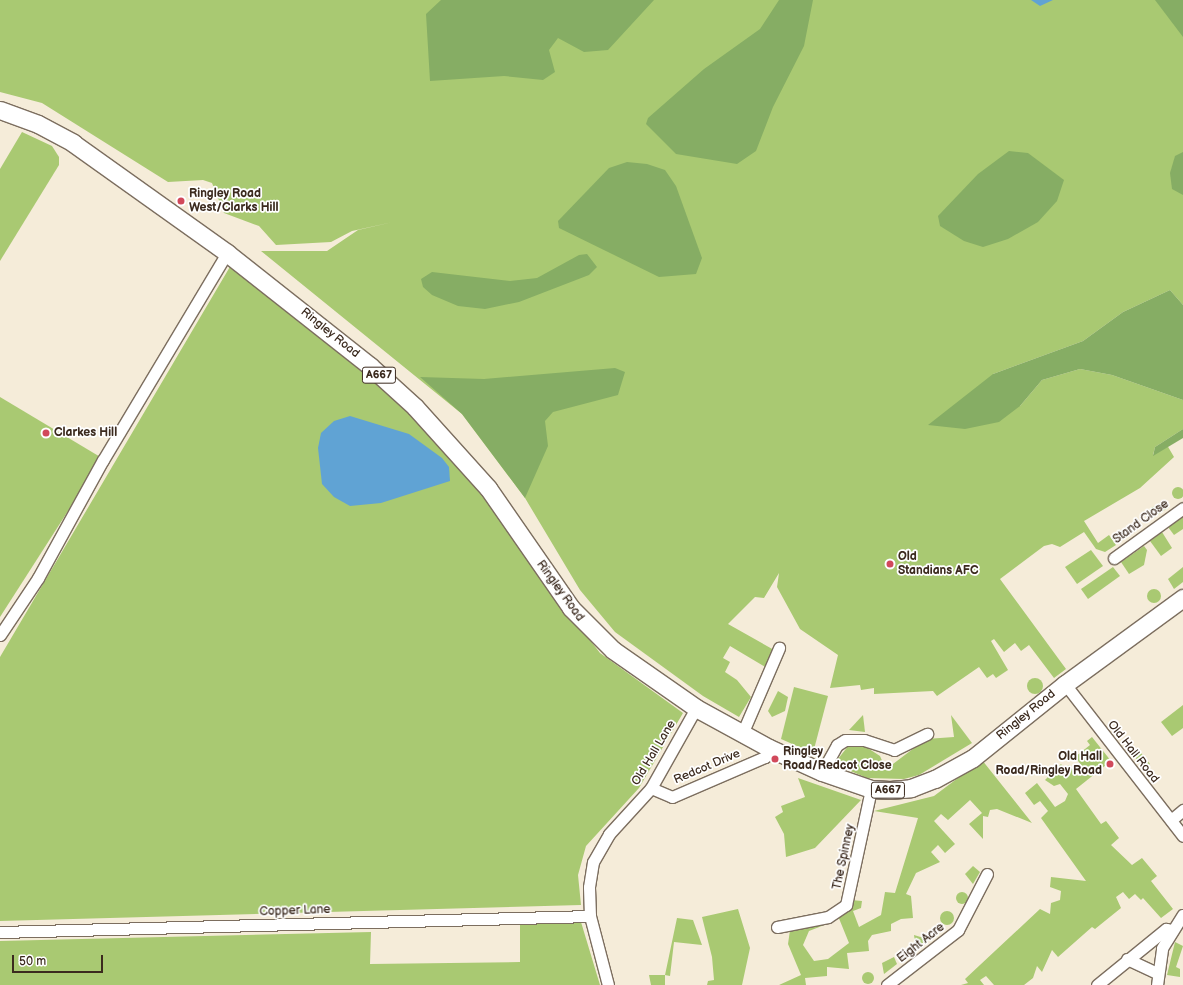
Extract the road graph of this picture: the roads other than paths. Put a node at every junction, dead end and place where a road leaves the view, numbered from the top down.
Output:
1 (0, 110) edge
2 (227, 252) junction
3 (1183, 508) edge
4 (1114, 558) dead end
5 (1183, 598) edge
6 (0, 635) edge
7 (779, 648) dead end
8 (1065, 684) junction
9 (696, 708) junction
10 (742, 734) junction
11 (927, 734) dead end
12 (769, 748) junction
13 (822, 772) junction
14 (651, 788) junction
15 (871, 789) junction
16 (1183, 810) edge
17 (1170, 820) junction
18 (1183, 836) edge
19 (987, 874) dead end
20 (1183, 915) edge
21 (590, 916) junction
22 (777, 927) dead end
23 (1171, 930) junction
24 (0, 932) edge
25 (1127, 959) junction
26 (1157, 973) junction
27 (608, 985) edge
28 (887, 985) edge
29 (1096, 985) edge
30 (1157, 985) edge

1 - 2 main road, Ringley Road / A667
2 - 6 street
2 - 9 main road, Ringley Road / A667
3 - 4 street, Stand Close
5 - 8 main road, Ringley Road / A667
7 - 10 street
8 - 15 main road, Ringley Road / A667
8 - 17 street, Old Hall Road
9 - 10 main road, Ringley Road / A667
9 - 14 street, Old Hall Lane
10 - 12 main road, Ringley Road / A667
11 - 13 street
12 - 13 main road, Ringley Road / A667
12 - 14 street, Redcot Drive
13 - 15 main road, Ringley Road / A667
14 - 21 street, Old Hall Lane
15 - 22 street, The Spinney
16 - 17 street
17 - 18 street, Old Hall Road
19 - 28 street, Eight Acre
20 - 23 street
21 - 24 street, Copper Lane
21 - 27 street, Old Hall Lane
23 - 25 street
23 - 26 street
25 - 26 street
25 - 29 street
26 - 30 street

